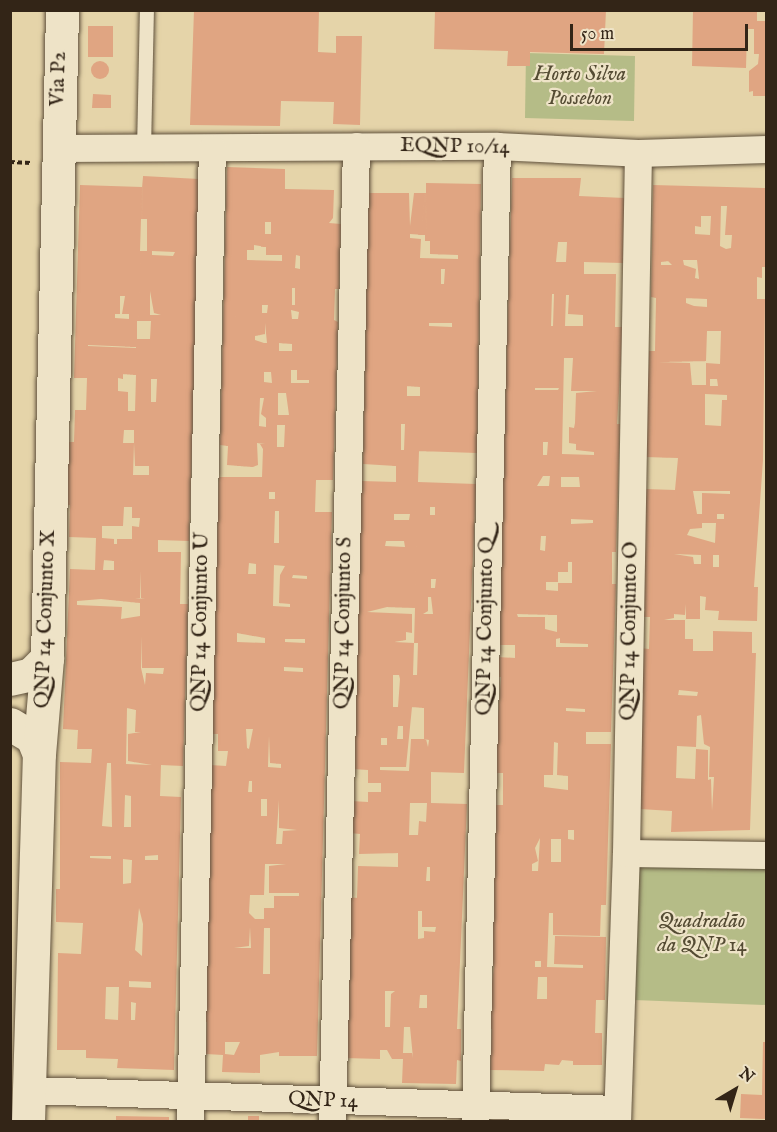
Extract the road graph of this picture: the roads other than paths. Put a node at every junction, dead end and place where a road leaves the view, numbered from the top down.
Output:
1 (62, 10) edge
2 (147, 10) edge
3 (356, 146) junction
4 (497, 146) junction
5 (57, 148) junction
6 (212, 148) junction
7 (766, 149) edge
8 (144, 150) junction
9 (638, 153) junction
10 (47, 658) junction
11 (10, 679) edge
12 (10, 724) edge
13 (39, 754) junction
14 (626, 853) junction
15 (766, 855) edge
16 (28, 1106) edge
17 (190, 1109) edge
18 (332, 1111) edge
19 (476, 1114) edge
20 (617, 1115) edge

1 - 5 street, Via P2
2 - 8 lane
3 - 4 street, EQNP 10/14
3 - 6 street, EQNP 10/14
3 - 18 street, QNP 14 Conjunto S
4 - 9 street, EQNP 10/14
4 - 19 street, QNP 14 Conjunto Q
5 - 8 street, EQNP 10/14
5 - 10 street, QNP 14 Conjunto X
6 - 8 street, EQNP 10/14
6 - 17 street, QNP 14 Conjunto U
7 - 9 street, EQNP 10/14
9 - 14 street, QNP 14 Conjunto O
10 - 11 street
10 - 13 street, QNP 14 Conjunto X
12 - 13 street
13 - 16 street, QNP 14 Conjunto X
14 - 15 street
14 - 20 street, QNP 14 Conjunto O
16 - 17 street, QNP 14
17 - 18 street, QNP 14
18 - 19 street, QNP 14
19 - 20 street, QNP 14

